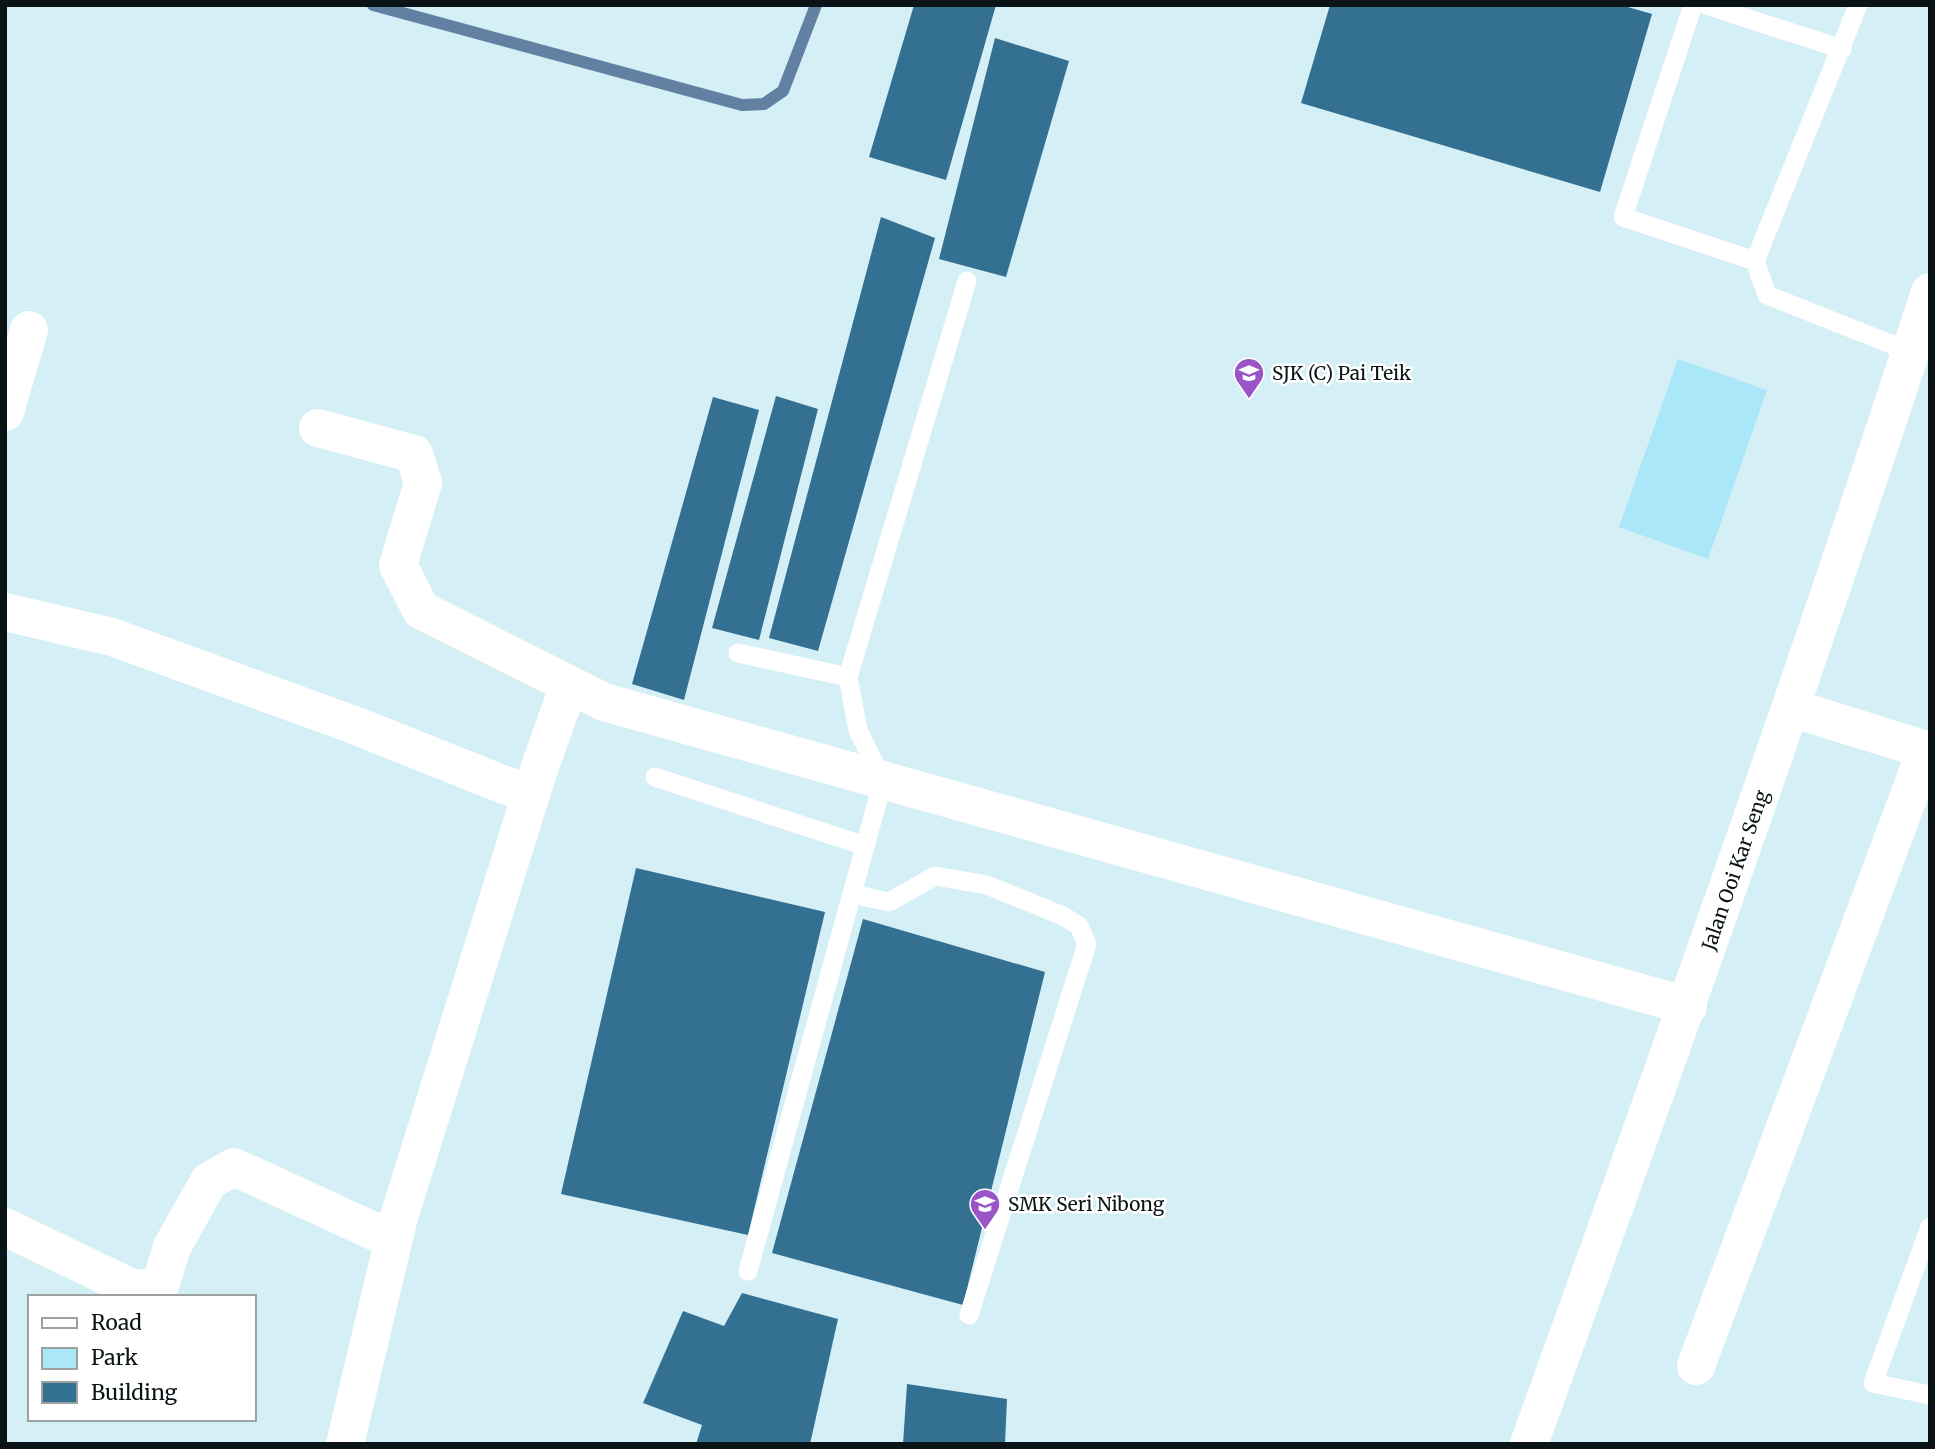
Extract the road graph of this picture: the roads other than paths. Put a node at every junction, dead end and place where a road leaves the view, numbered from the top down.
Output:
1 (1693, 5) edge
2 (1706, 5) edge
3 (1858, 5) edge
4 (1842, 49) junction
5 (1755, 261) junction
6 (967, 281) dead end
7 (1930, 292) edge
8 (29, 330) dead end
9 (1920, 354) edge
10 (5, 412) edge
11 (318, 428) dead end
12 (5, 612) edge
13 (738, 653) dead end
14 (848, 677) junction
15 (569, 684) junction
16 (1791, 708) junction
17 (1928, 750) edge
18 (655, 777) dead end
19 (883, 780) junction
20 (532, 793) junction
21 (865, 846) junction
22 (852, 894) junction
23 (1688, 1006) junction
24 (5, 1227) edge
25 (1930, 1227) edge
26 (393, 1240) junction
27 (748, 1271) dead end
28 (968, 1315) dead end
29 (1696, 1366) dead end
30 (1930, 1395) edge
31 (345, 1444) edge
32 (1529, 1444) edge

1 - 5 lane
2 - 4 lane
3 - 4 lane
4 - 5 lane
5 - 9 lane
6 - 14 lane
7 - 9 street, Jalan Ooi Kar Seng
8 - 10 street
9 - 16 street, Jalan Ooi Kar Seng
11 - 15 street
12 - 20 street
13 - 14 lane
14 - 19 lane
15 - 19 street
15 - 20 street
16 - 17 street
16 - 23 street, Jalan Ooi Kar Seng
17 - 29 street
18 - 21 lane
19 - 21 lane
19 - 23 street
20 - 26 street
21 - 22 lane
22 - 27 lane
22 - 28 lane
23 - 32 street, Jalan Ooi Kar Seng
24 - 26 street
25 - 30 lane
26 - 31 street

